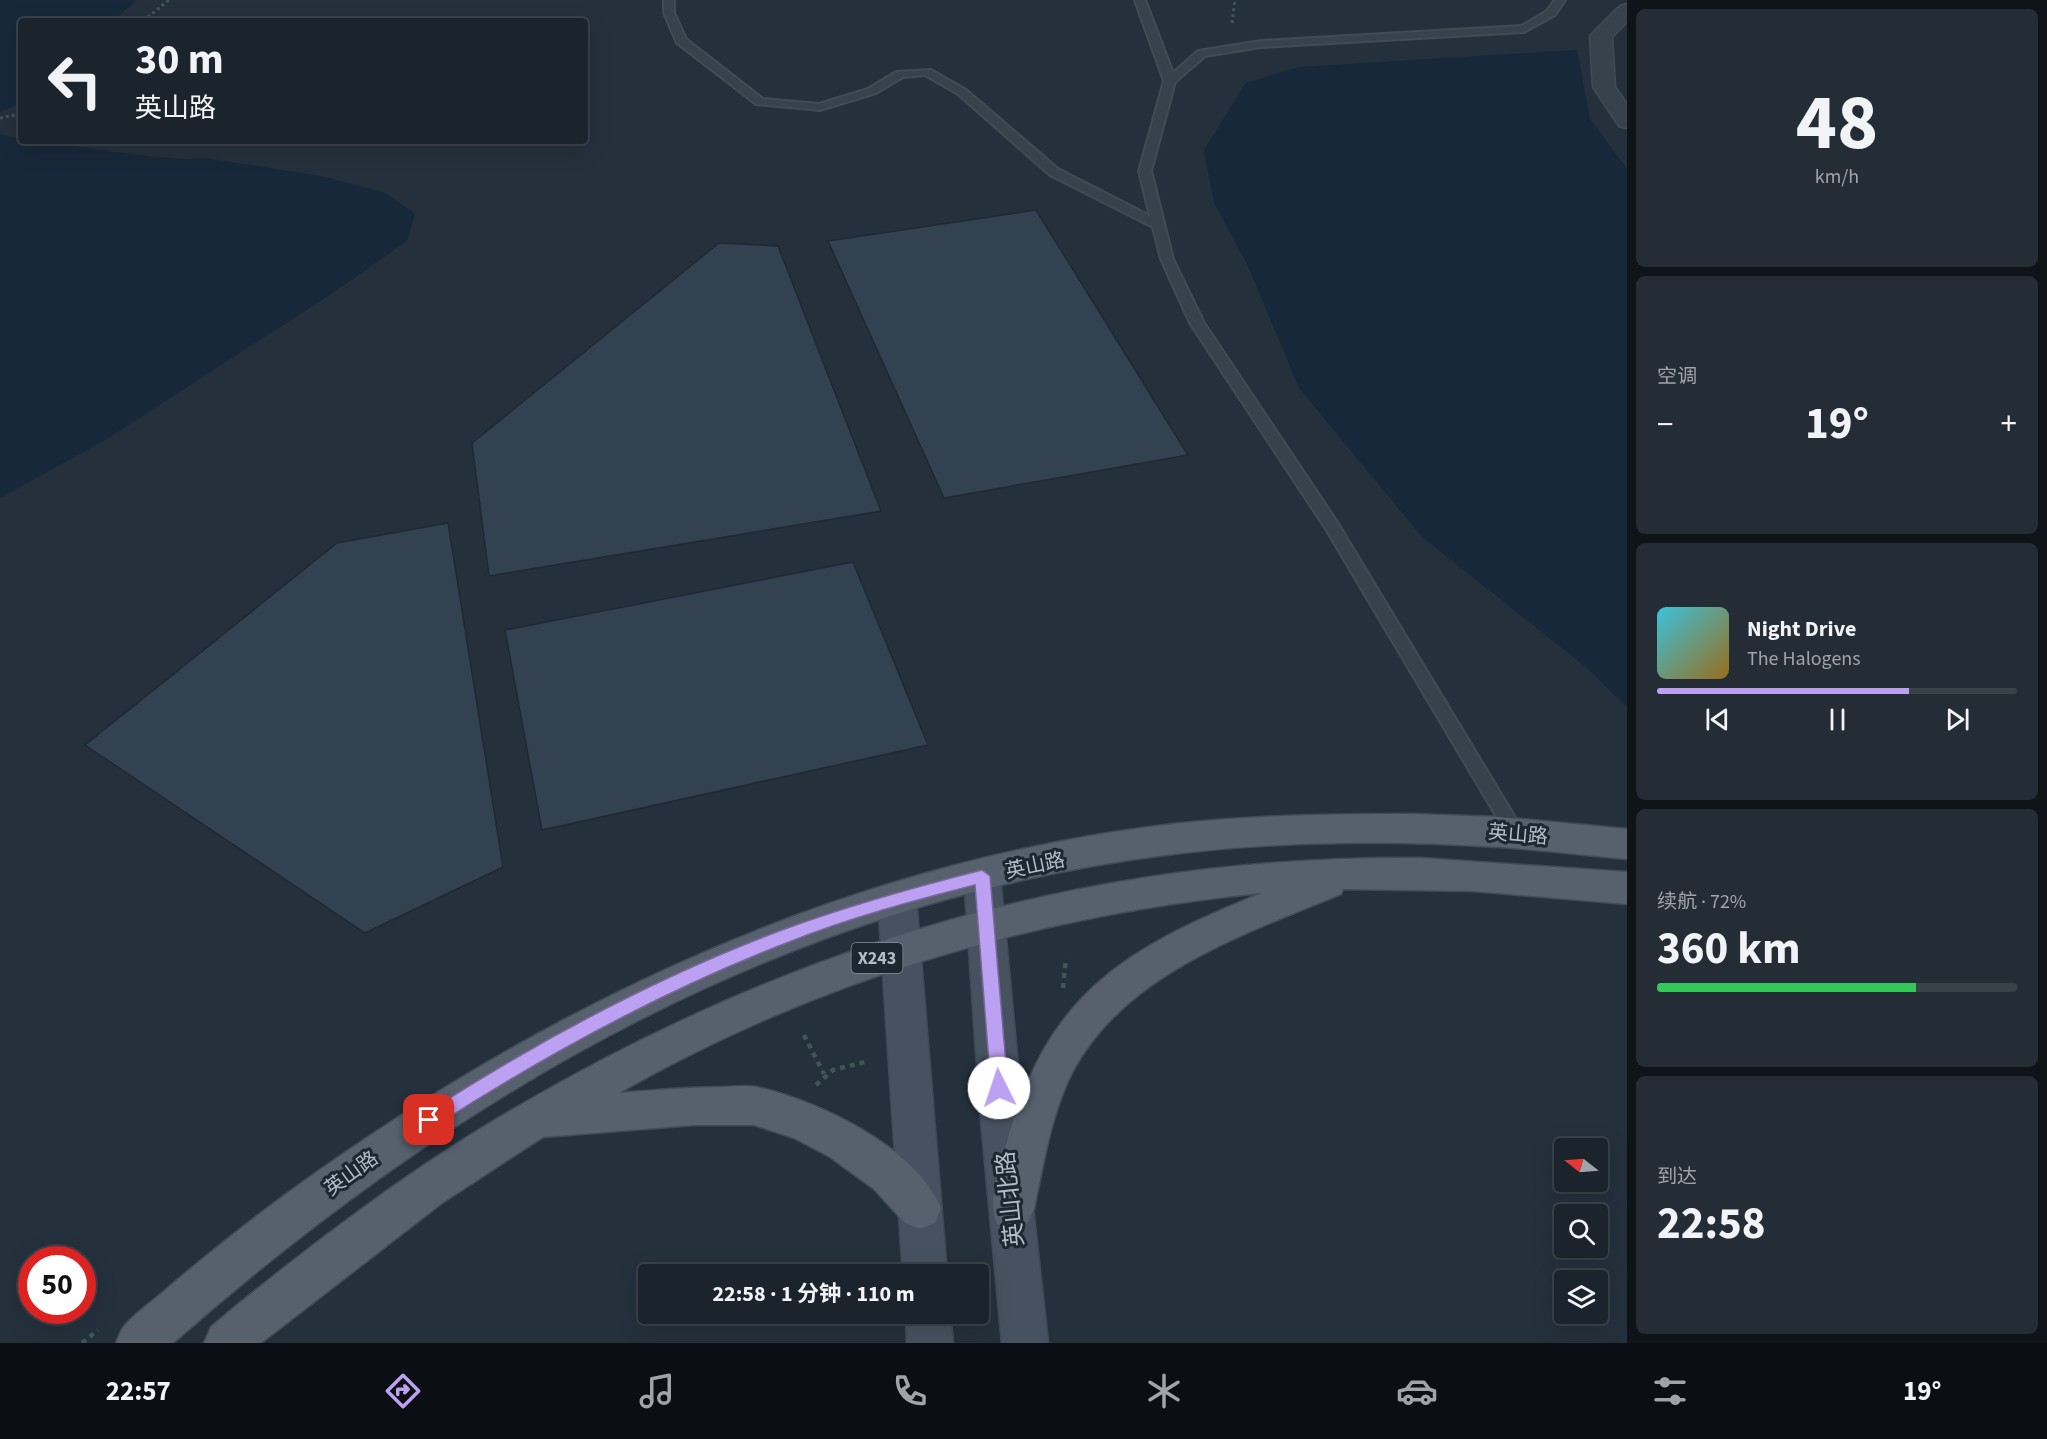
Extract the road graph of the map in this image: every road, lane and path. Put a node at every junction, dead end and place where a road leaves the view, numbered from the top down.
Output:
1 (169, 0) edge
2 (669, 0) edge
3 (1140, 0) edge
4 (1560, 0) edge
5 (1627, 10) edge
6 (147, 18) edge
7 (1170, 81) junction
8 (18, 115) edge
9 (0, 118) edge
10 (1627, 121) edge
11 (1156, 224) junction
12 (1516, 834) junction
13 (1627, 844) edge
14 (1354, 872) junction
15 (982, 876) junction
16 (1627, 888) edge
17 (897, 898) junction
18 (986, 925) junction
19 (902, 949) junction
20 (804, 1035) dead end
21 (871, 1060) dead end
22 (824, 1074) junction
23 (811, 1092) dead end
24 (531, 1119) junction
25 (920, 1208) junction
26 (1012, 1209) junction
27 (924, 1264) edge
28 (929, 1324) edge
29 (139, 1343) edge
30 (227, 1343) edge
31 (930, 1343) edge
32 (1025, 1343) edge

1 - 6 path
2 - 11 lane
3 - 7 lane
4 - 7 lane
5 - 10 street
7 - 11 lane
8 - 9 path
11 - 12 lane
12 - 13 main road, 英山路 / X243
12 - 15 main road, 英山路 / X243
14 - 16 main road, X243
14 - 18 main road, X243
14 - 26 main road
15 - 17 main road, 英山路 / X243
15 - 18 main road, 英山北路
17 - 19 main road
17 - 29 main road, 英山路 / X243
18 - 19 main road, X243
18 - 26 main road, 英山北路
19 - 24 main road, X243
19 - 25 main road
20 - 22 path
21 - 22 path
22 - 23 path
24 - 25 main road
24 - 30 main road, X243
25 - 27 main road
26 - 32 main road, 英山北路
28 - 31 main road

